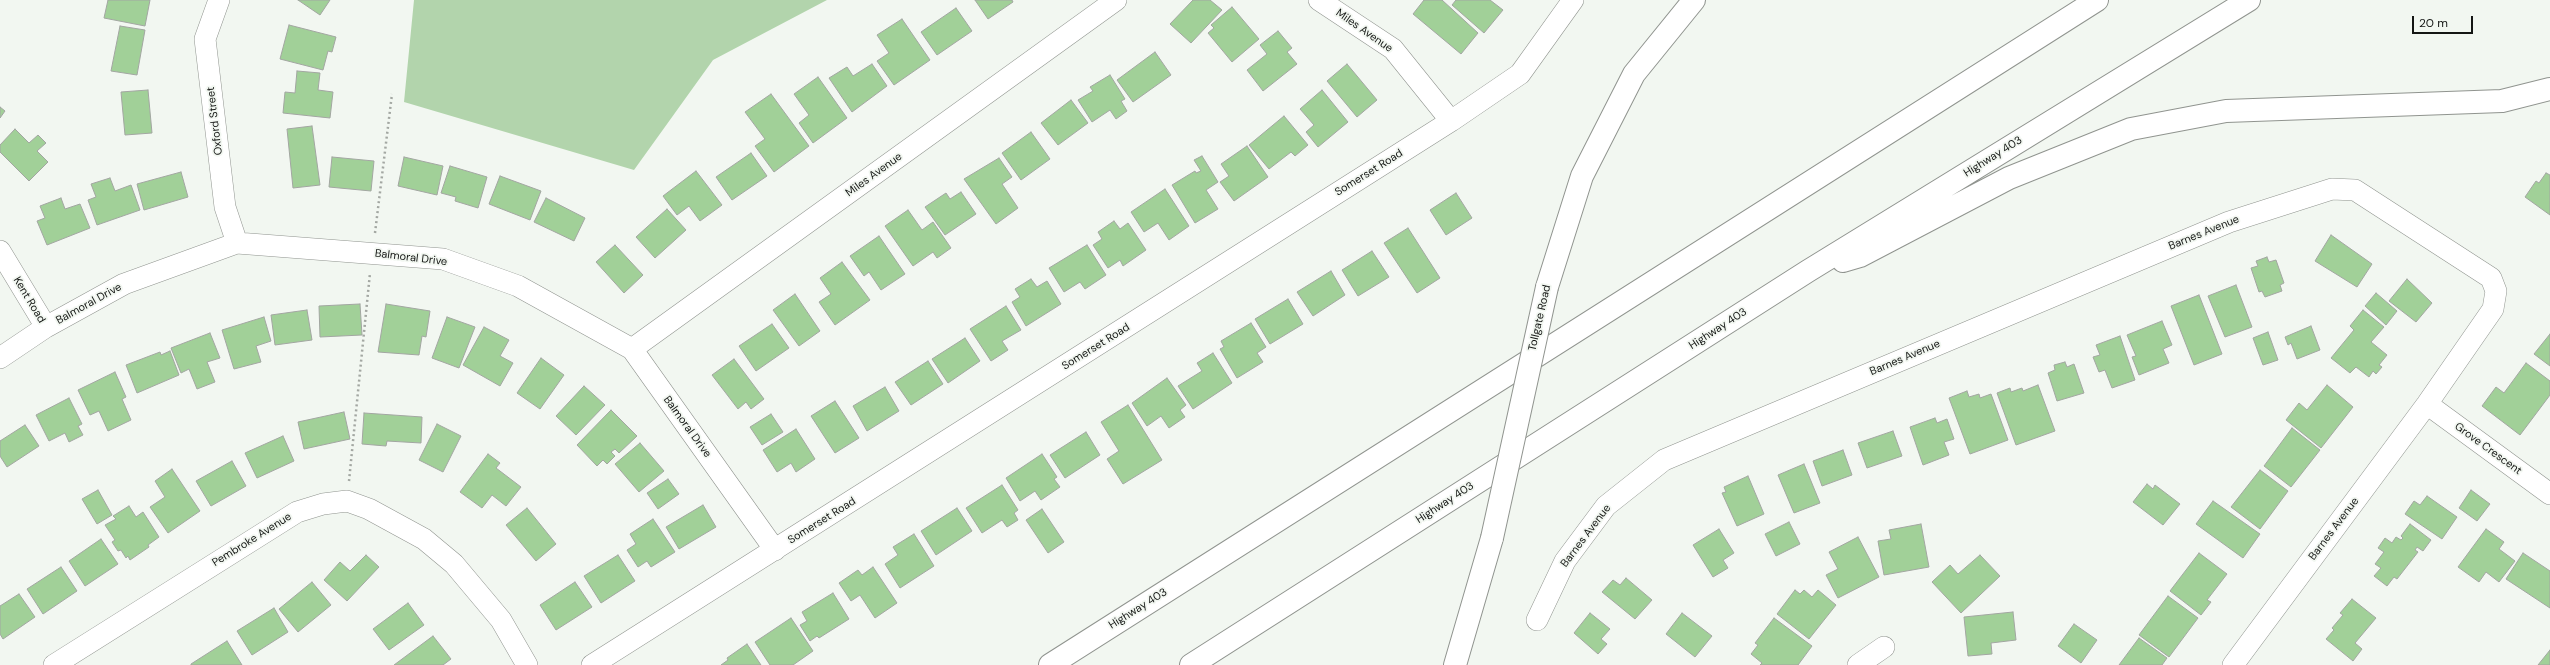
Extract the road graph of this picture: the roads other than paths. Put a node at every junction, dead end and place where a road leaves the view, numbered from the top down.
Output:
1 (219, 0) edge
2 (1116, 0) edge
3 (1319, 0) edge
4 (1573, 0) edge
5 (1694, 0) edge
6 (2096, 0) edge
7 (2249, 0) edge
8 (2550, 89) edge
9 (1451, 121) junction
10 (237, 243) junction
11 (0, 252) edge
12 (1808, 271) junction
13 (46, 327) junction
14 (632, 349) junction
15 (0, 358) edge
16 (2427, 404) junction
17 (2550, 494) edge
18 (775, 550) junction
19 (1537, 620) dead end
20 (1884, 647) dead end
21 (54, 665) edge
22 (527, 665) edge
23 (592, 665) edge
24 (1050, 665) edge
25 (1191, 665) edge
26 (1455, 665) edge
27 (1858, 665) edge
28 (2233, 665) edge

1 - 10 street, Oxford Street
2 - 14 street, Miles Avenue
3 - 9 street, Miles Avenue
4 - 9 street, Somerset Road
5 - 26 main road, Tollgate Road, bridge
6 - 24 main road, Highway 403
7 - 12 main road, Highway 403
8 - 12 main road
9 - 18 street, Somerset Road
10 - 13 street, Balmoral Drive
10 - 14 street, Balmoral Drive
11 - 13 street, Kent Road
12 - 25 main road, Highway 403
13 - 15 street, Balmoral Drive
14 - 18 street, Balmoral Drive
16 - 17 street, Grove Crescent
16 - 19 street, Barnes Avenue
16 - 28 street, Barnes Avenue
18 - 23 street, Somerset Road
20 - 27 street
21 - 22 street, Pembroke Avenue

